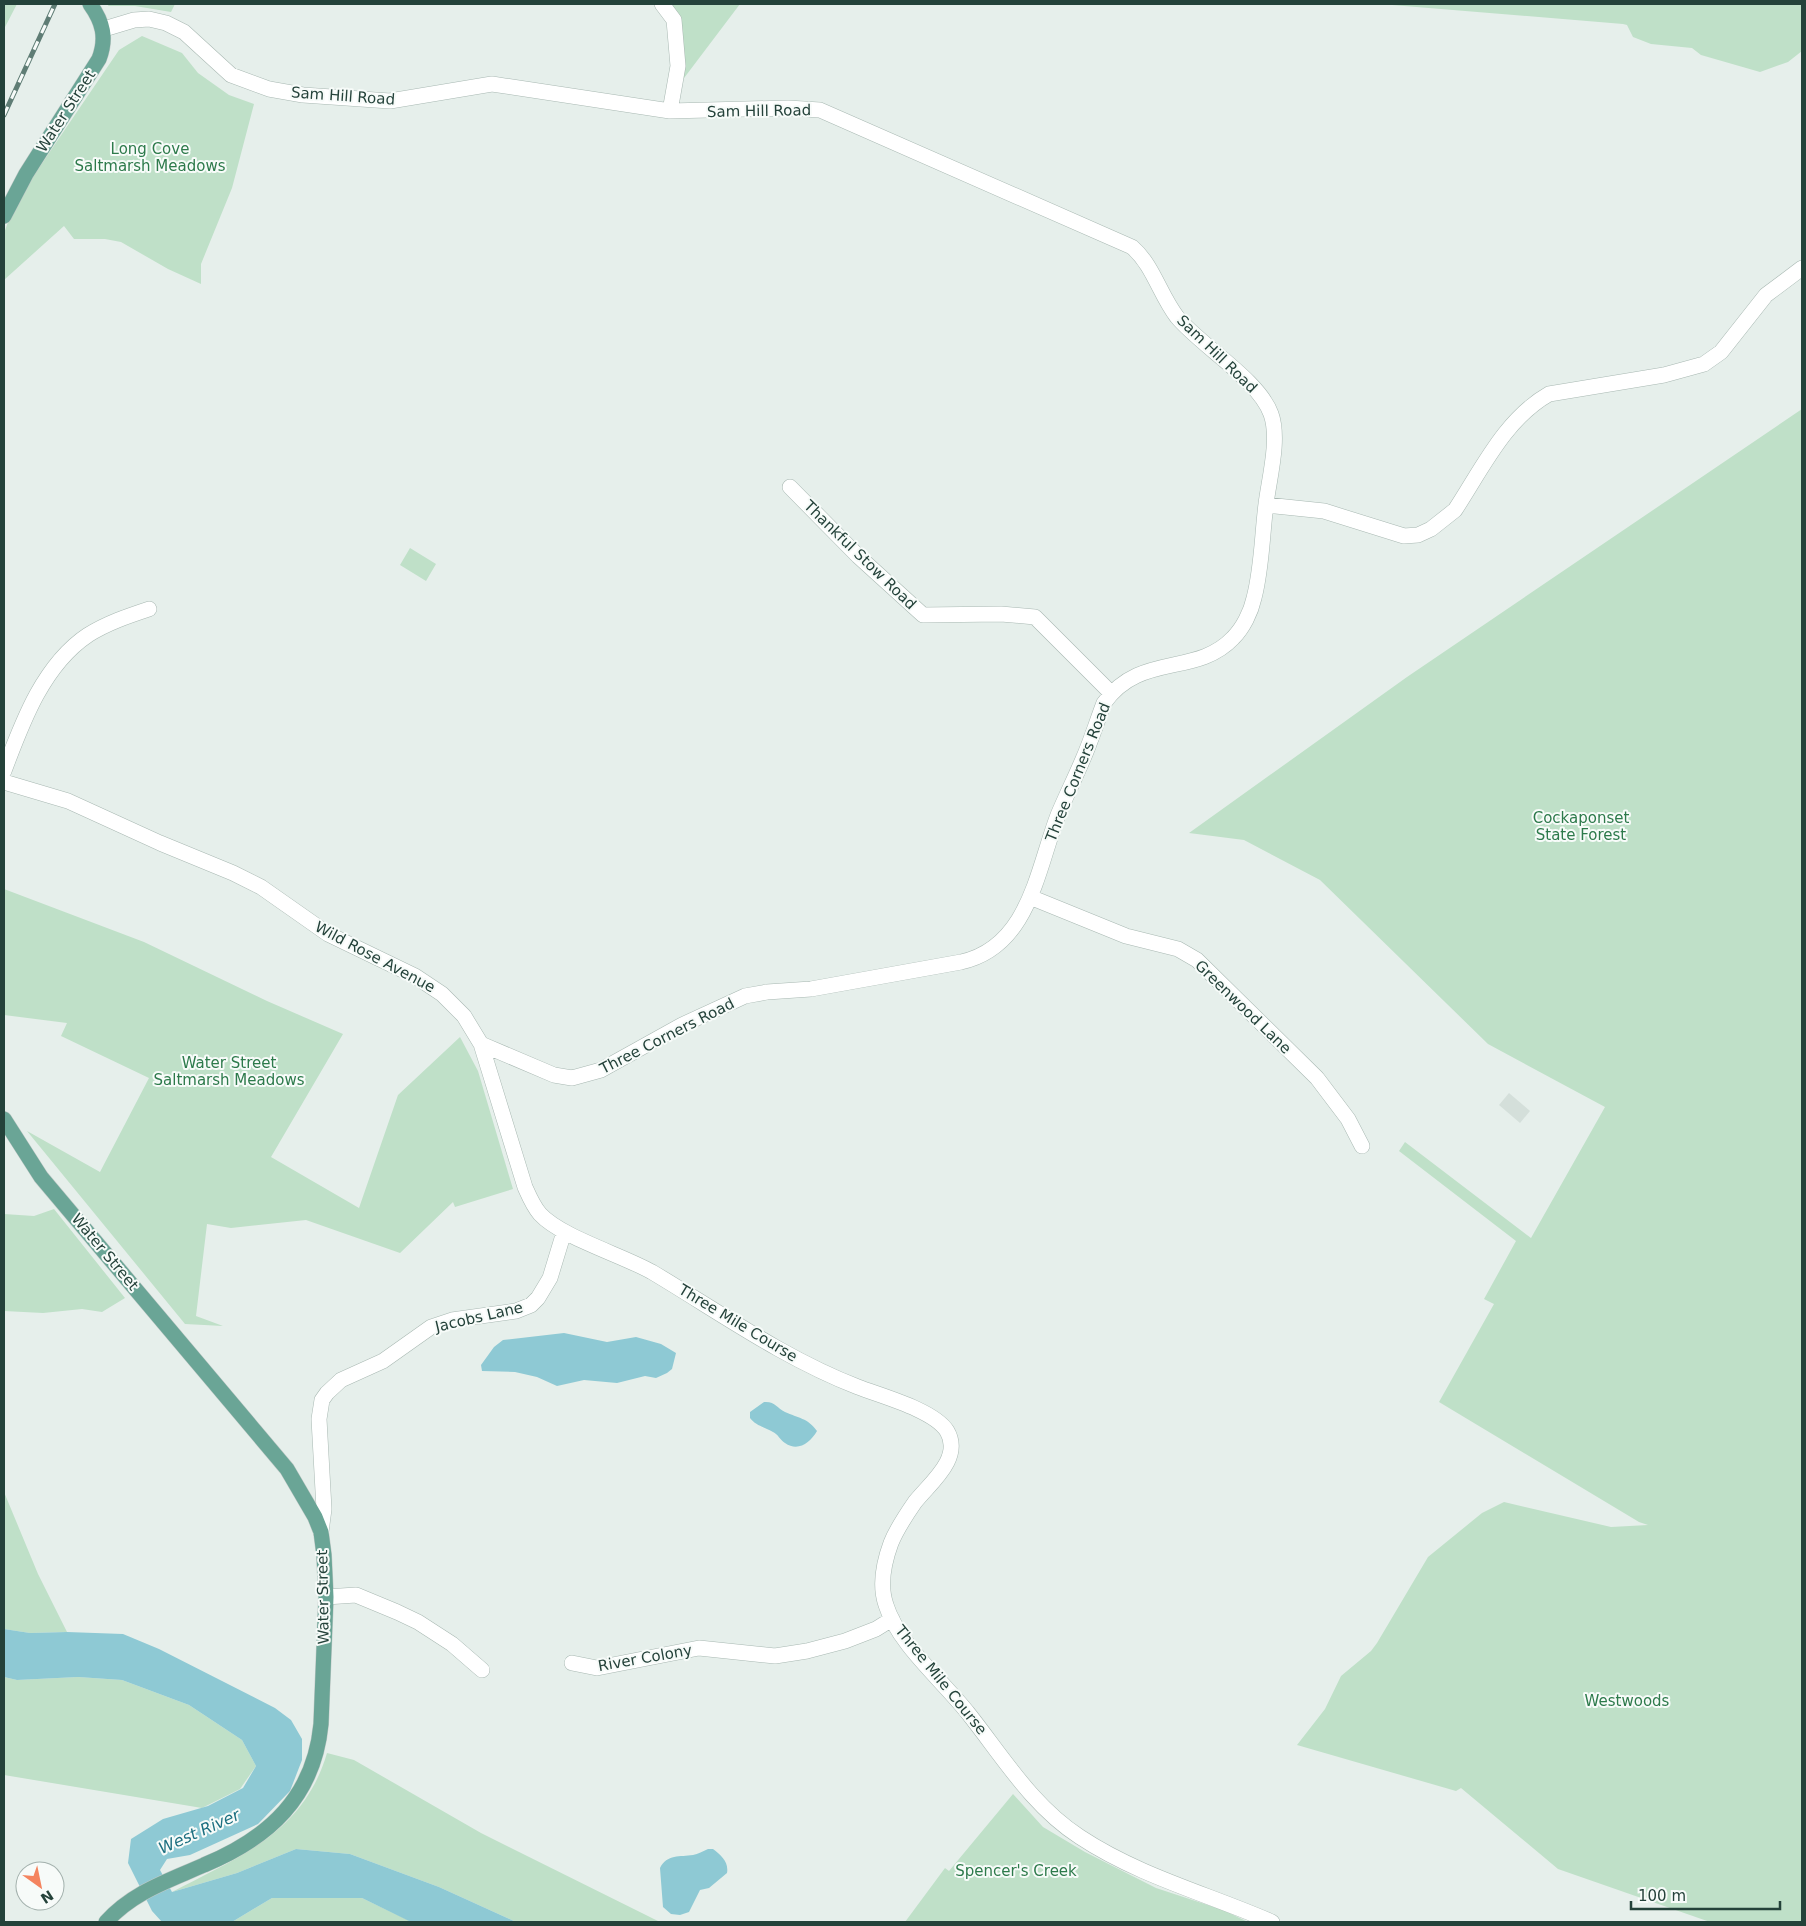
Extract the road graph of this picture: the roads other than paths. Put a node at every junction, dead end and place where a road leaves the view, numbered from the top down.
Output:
1 (90, 4) edge
2 (662, 4) edge
3 (104, 29) junction
4 (670, 111) junction
5 (4, 216) edge
6 (1802, 268) edge
7 (790, 487) dead end
8 (1266, 504) junction
9 (149, 609) dead end
10 (1111, 693) junction
11 (4, 771) edge
12 (4, 782) edge
13 (1030, 896) junction
14 (481, 1044) junction
15 (4, 1120) edge
16 (1362, 1146) dead end
17 (564, 1232) junction
18 (321, 1532) junction
19 (326, 1597) junction
20 (892, 1619) junction
21 (572, 1663) dead end
22 (482, 1670) dead end
23 (106, 1922) edge
24 (1272, 1922) edge

1 - 3 main road
2 - 4 street
3 - 4 street, Sam Hill Road
3 - 5 main road, Water Street
4 - 8 street, Sam Hill Road
6 - 8 street
7 - 10 street, Thankful Stow Road
8 - 10 street, Three Corners Road
9 - 11 street
10 - 13 street, Three Corners Road
12 - 14 street, Wild Rose Avenue
13 - 14 street, Three Corners Road
13 - 16 street, Greenwood Lane
14 - 17 street, Wild Rose Avenue
15 - 18 main road, Water Street
17 - 18 street, Jacobs Lane
17 - 20 street, Three Mile Course
18 - 19 main road, Water Street
19 - 22 street
19 - 23 main road, Water Street
20 - 21 street, River Colony
20 - 24 street, Three Mile Course

